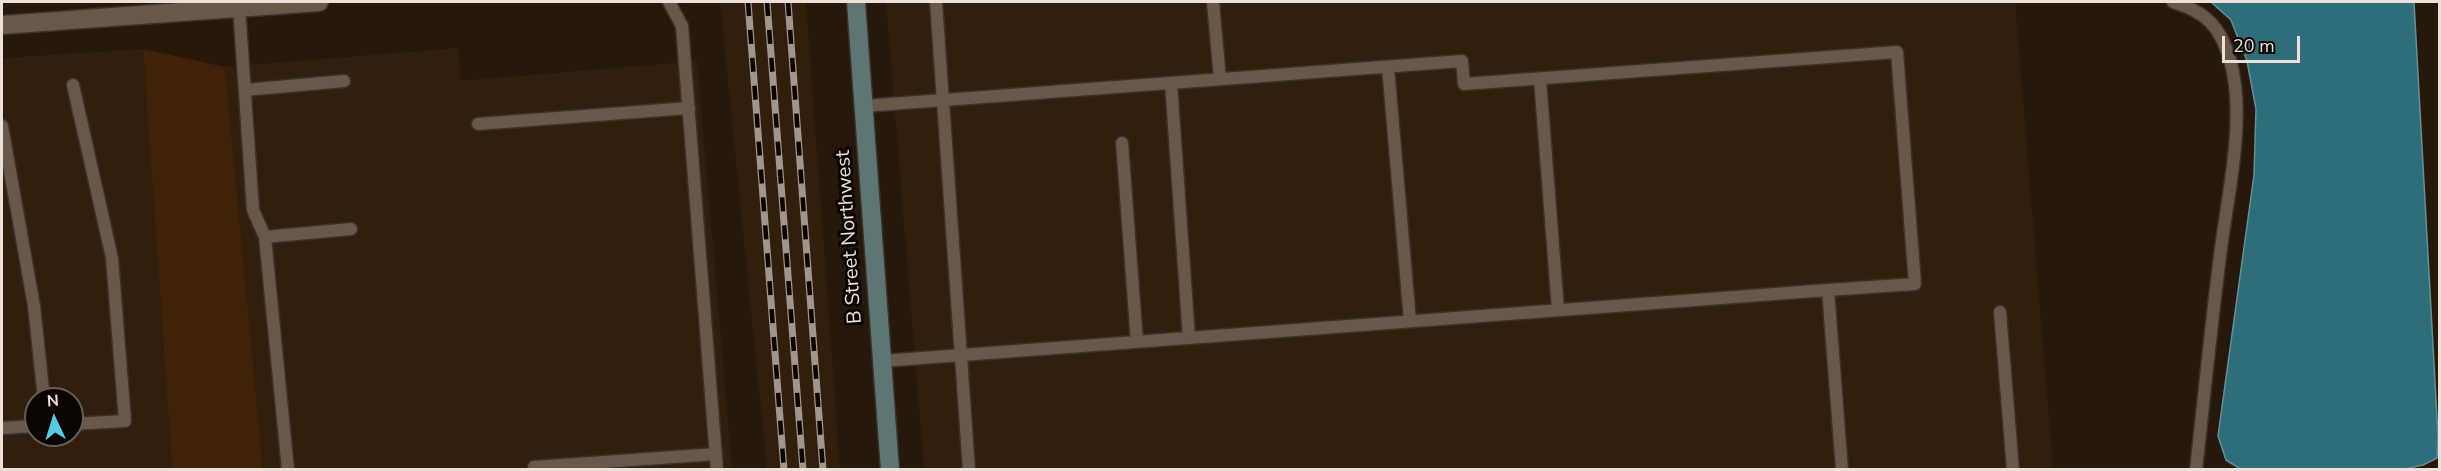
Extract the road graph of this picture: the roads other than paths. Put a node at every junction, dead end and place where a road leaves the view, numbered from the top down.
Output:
1 (319, 2) edge
2 (669, 2) edge
3 (856, 2) edge
4 (936, 2) edge
5 (1214, 2) edge
6 (2173, 2) edge
7 (239, 8) junction
8 (2, 25) edge
9 (1388, 67) junction
10 (1220, 79) junction
11 (1540, 79) junction
12 (344, 81) dead end
13 (1171, 83) junction
14 (73, 85) dead end
15 (244, 90) junction
16 (944, 100) junction
17 (864, 106) junction
18 (689, 108) junction
19 (478, 124) dead end
20 (2, 126) edge
21 (1122, 143) dead end
22 (351, 229) dead end
23 (265, 237) junction
24 (1828, 290) junction
25 (1558, 310) junction
26 (2000, 312) dead end
27 (1410, 321) junction
28 (1189, 338) junction
29 (1137, 342) junction
30 (961, 356) junction
31 (882, 362) junction
32 (43, 387) edge
33 (84, 423) edge
34 (24, 427) edge
35 (2, 428) edge
36 (716, 454) junction
37 (534, 467) dead end
38 (288, 470) edge
39 (717, 470) edge
40 (890, 470) edge
41 (969, 470) edge
42 (1842, 470) edge
43 (2013, 470) edge
44 (2196, 470) edge

1 - 7 street
2 - 18 lane
3 - 17 street, B Street Northwest
4 - 16 lane
5 - 10 lane
6 - 44 lane
7 - 8 street
7 - 15 lane
9 - 10 lane
9 - 11 lane
9 - 27 lane
10 - 13 lane
11 - 24 lane
11 - 25 lane
12 - 15 lane
13 - 16 lane
13 - 28 lane
14 - 33 lane
15 - 23 lane
16 - 17 lane
16 - 30 lane
17 - 31 street, B Street Northwest
18 - 19 lane
18 - 36 lane
20 - 32 lane
21 - 29 lane
22 - 23 lane
23 - 38 lane
24 - 25 lane
24 - 42 lane
25 - 27 lane
26 - 43 lane
27 - 28 lane
28 - 29 lane
29 - 30 lane
30 - 31 lane
30 - 41 lane
31 - 40 street, B Street Northwest
34 - 35 lane
36 - 37 lane
36 - 39 lane

